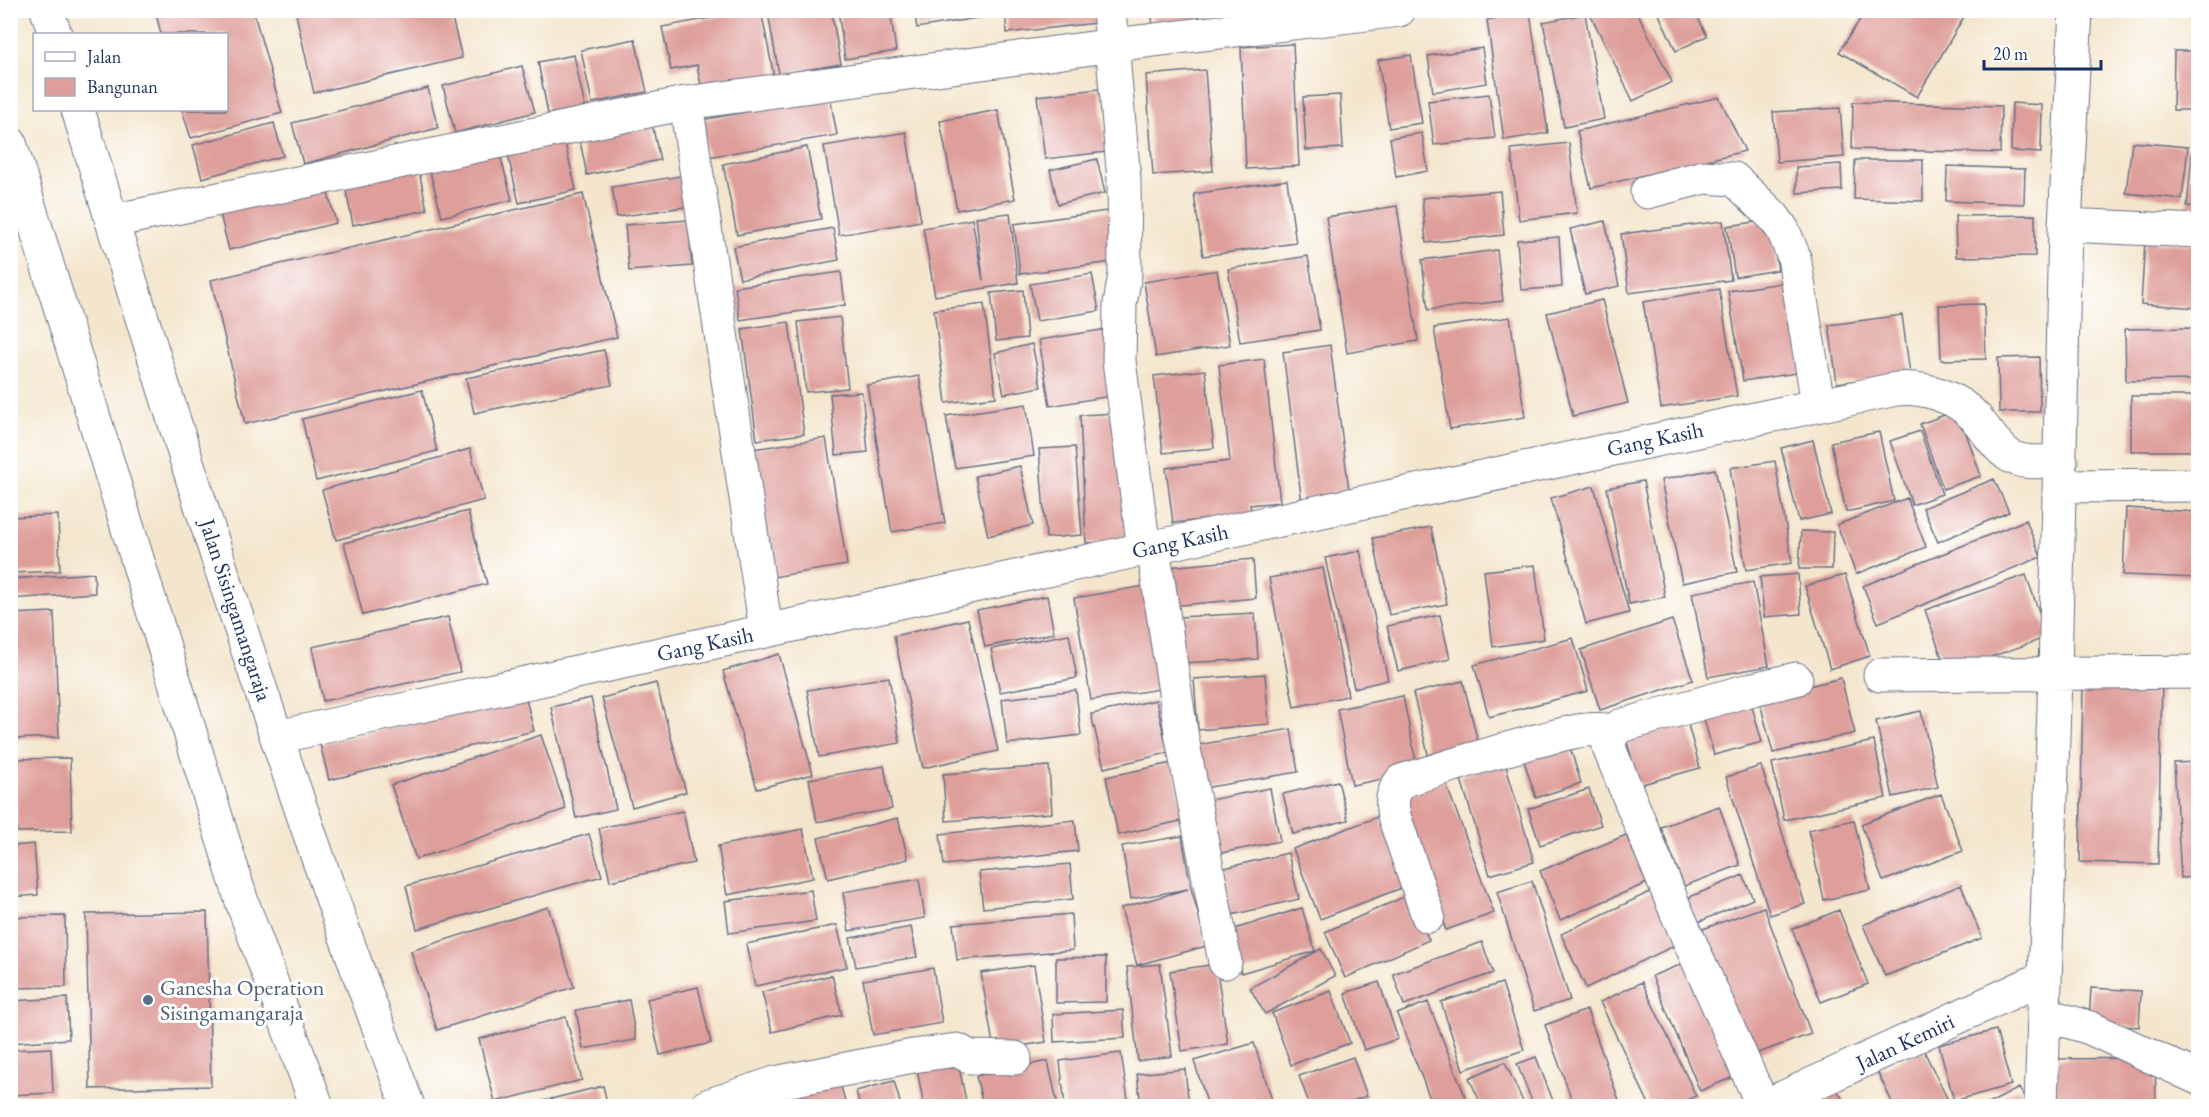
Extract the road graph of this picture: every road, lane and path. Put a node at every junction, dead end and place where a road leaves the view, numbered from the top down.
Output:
1 (47, 10) edge
2 (1109, 10) edge
3 (1399, 10) edge
4 (2076, 10) edge
5 (55, 33) edge
6 (1114, 45) junction
7 (686, 103) junction
8 (78, 111) edge
9 (10, 143) edge
10 (1647, 192) dead end
11 (112, 221) junction
12 (2065, 225) junction
13 (2199, 231) edge
14 (1818, 404) junction
15 (2060, 474) junction
16 (2199, 485) edge
17 (1149, 548) junction
18 (766, 630) junction
19 (2199, 672) edge
20 (1880, 675) dead end
21 (2055, 675) junction
22 (1796, 679) dead end
23 (1613, 731) junction
24 (277, 737) junction
25 (1428, 916) dead end
26 (1225, 962) dead end
27 (2045, 977) junction
28 (2044, 1014) junction
29 (1015, 1058) dead end
30 (2199, 1078) edge
31 (317, 1107) edge
32 (408, 1107) edge
33 (707, 1107) edge
34 (1764, 1107) edge
35 (2041, 1107) edge

1 - 5 street
2 - 6 street
3 - 6 street
4 - 12 street
6 - 7 street
6 - 17 street
7 - 11 street
7 - 18 street
8 - 11 street, Jalan Sisingamangaraja
9 - 31 street
10 - 14 street
11 - 24 street, Jalan Sisingamangaraja
12 - 13 street
12 - 15 street
14 - 15 street, Gang Kasih
14 - 17 street, Gang Kasih
15 - 16 street, Gang Kasih
15 - 21 street
17 - 18 street, Gang Kasih
17 - 26 street
18 - 24 street, Gang Kasih
19 - 21 street
20 - 21 street
21 - 27 street
22 - 23 street
23 - 25 street
23 - 34 street
24 - 32 street, Jalan Sisingamangaraja
27 - 28 street
27 - 34 street, Jalan Kemiri
28 - 30 street
28 - 35 street
29 - 33 street

